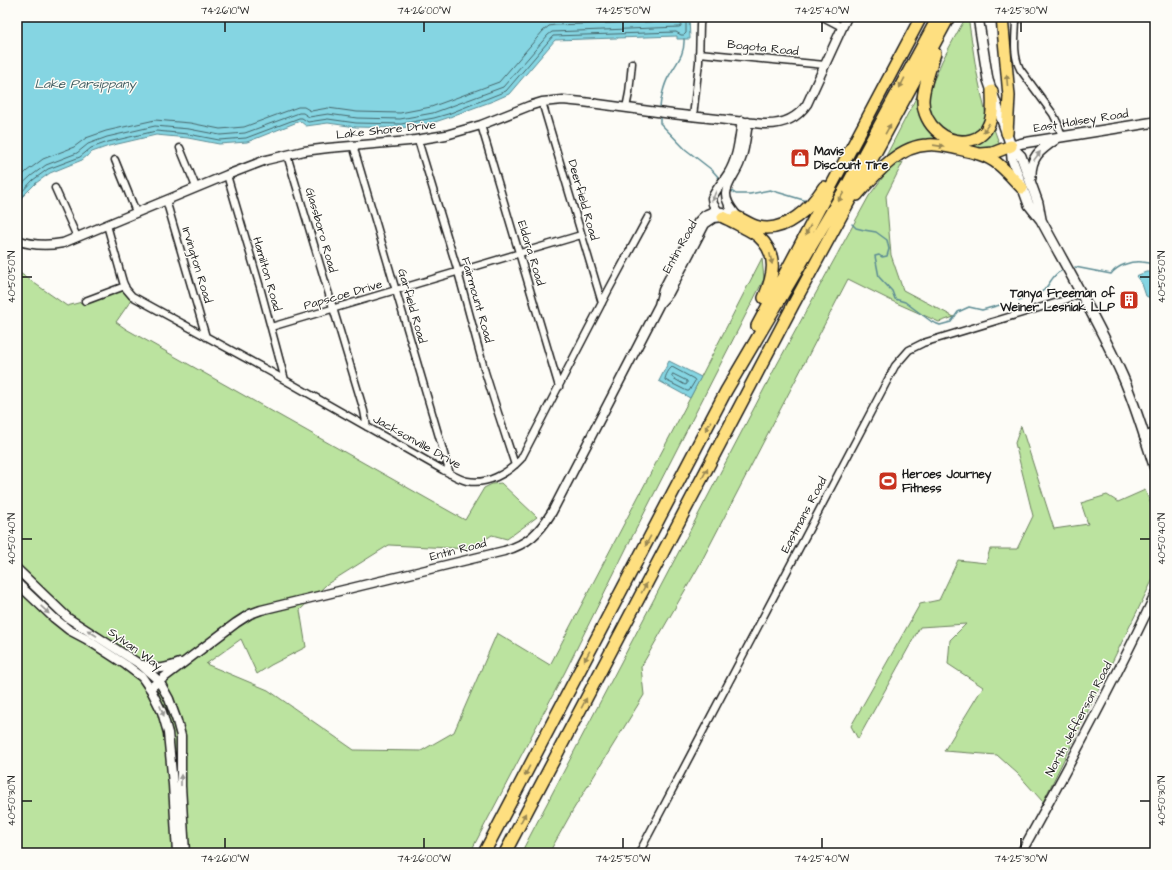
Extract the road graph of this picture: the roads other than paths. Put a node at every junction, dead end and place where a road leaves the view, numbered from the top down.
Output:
1 (701, 17) edge
2 (823, 17) edge
3 (847, 17) edge
4 (921, 17) edge
5 (938, 17) edge
6 (949, 17) edge
7 (978, 17) edge
8 (1002, 17) edge
9 (1016, 17) edge
10 (842, 27) junction
11 (942, 32) junction
12 (699, 53) junction
13 (632, 63) dead end
14 (825, 65) junction
15 (992, 91) junction
16 (542, 102) junction
17 (626, 108) junction
18 (693, 116) junction
19 (745, 122) junction
20 (1155, 122) edge
21 (481, 125) junction
22 (1007, 133) junction
23 (1060, 137) junction
24 (418, 140) junction
25 (353, 145) junction
26 (853, 146) junction
27 (1011, 146) junction
28 (180, 148) dead end
29 (980, 154) junction
30 (287, 155) junction
31 (115, 160) dead end
32 (227, 175) junction
33 (1027, 186) junction
34 (196, 187) junction
35 (56, 188) dead end
36 (166, 200) junction
37 (136, 212) junction
38 (842, 212) junction
39 (720, 214) junction
40 (648, 217) dead end
41 (737, 217) junction
42 (107, 225) junction
43 (582, 235) junction
44 (77, 237) junction
45 (17, 240) edge
46 (520, 254) junction
47 (458, 272) junction
48 (125, 286) junction
49 (396, 291) junction
50 (1081, 293) junction
51 (85, 301) dead end
52 (602, 303) junction
53 (333, 310) junction
54 (271, 327) junction
55 (755, 328) junction
56 (206, 336) junction
57 (285, 380) junction
58 (559, 387) junction
59 (726, 391) junction
60 (368, 427) junction
61 (1155, 433) edge
62 (1144, 437) junction
63 (516, 465) junction
64 (1155, 469) edge
65 (450, 474) junction
66 (17, 569) edge
67 (17, 583) edge
68 (1155, 595) edge
69 (188, 660) junction
70 (136, 662) junction
71 (159, 681) junction
72 (150, 688) junction
73 (180, 842) junction
74 (177, 853) edge
75 (185, 853) edge
76 (484, 853) edge
77 (505, 853) edge
78 (639, 853) edge
79 (1021, 853) edge

1 - 12 street
2 - 10 street
3 - 10 street
4 - 26 highway
5 -> 59 highway
6 - 11 highway
7 - 15 main road
22 -> 8 highway
9 - 23 street
10 - 14 street
15 -> 11 highway
38 -> 11 highway
12 - 14 street, Bogota Road
12 - 18 street
13 - 17 street
14 - 19 street, Lake Shore Drive
15 - 22 main road
16 - 17 street, Lake Shore Drive
16 - 21 street, Lake Shore Drive
16 - 43 street, Deerfield Road
17 - 18 street, Lake Shore Drive
18 - 19 street, Lake Shore Drive
19 -> 39 street
19 - 41 street
20 - 23 main road, East Halsey Road
21 - 24 street, Lake Shore Drive
21 - 46 street, Eldora Road
22 - 27 main road
23 - 27 main road, East Halsey Road
33 -> 23 main road
24 - 25 street, Lake Shore Drive
24 - 47 street, Fairmount Road
25 - 30 street, Lake Shore Drive
25 - 49 street, Garfield Road
26 - 41 highway
26 -> 55 highway
27 - 29 highway
27 - 33 main road
28 - 34 street
29 - 33 highway
38 -> 29 highway
30 - 32 street, Lake Shore Drive
30 - 53 street, Glassboro Road
31 - 37 street
32 - 34 street, Lake Shore Drive
32 - 54 street, Hamilton Road
33 - 50 main road
34 - 36 street, Lake Shore Drive
35 - 44 street
36 - 37 street, Lake Shore Drive
36 - 56 street, Irvington Road
37 - 42 street, Lake Shore Drive
77 -> 38 highway
39 - 41 street
39 -> 55 highway
39 - 69 street, Entin Road
40 - 52 street, Jacksonville Drive
42 - 44 street, Lake Shore Drive
42 - 48 street, Jacksonville Drive
43 - 46 street, Papscoe Drive
43 - 52 street, Deerfield Road
44 - 45 street, Lake Shore Drive
46 - 47 street, Papscoe Drive
46 - 58 street, Eldora Road
47 - 49 street, Papscoe Drive
47 - 63 street, Fairmount Road
48 - 51 street
48 - 56 street, Jacksonville Drive
49 - 53 street, Papscoe Drive
49 - 65 street, Garfield Road
50 - 62 main road
50 - 78 street, Eastmans Road
52 - 58 street, Jacksonville Drive
53 - 54 street, Papscoe Drive
53 - 60 street, Glassboro Road
54 - 57 street, Hamilton Road
55 - 59 highway
56 - 57 street, Jacksonville Drive
57 - 60 street, Jacksonville Drive
58 - 63 street, Jacksonville Drive
59 -> 76 highway
60 - 65 street, Jacksonville Drive
61 - 62 street
62 - 64 main road
63 - 65 street, Jacksonville Drive
70 -> 66 street, Sylvan Way
67 -> 72 street, Sylvan Way
68 - 79 street, North Jefferson Road
69 - 70 street
69 - 71 street, Entin Road
70 - 71 street, Sylvan Way
71 - 72 street, Entin Road
73 -> 71 street, Sylvan Way
72 -> 73 street, Sylvan Way
73 - 74 street, Sylvan Way
73 - 75 street, Sylvan Way

